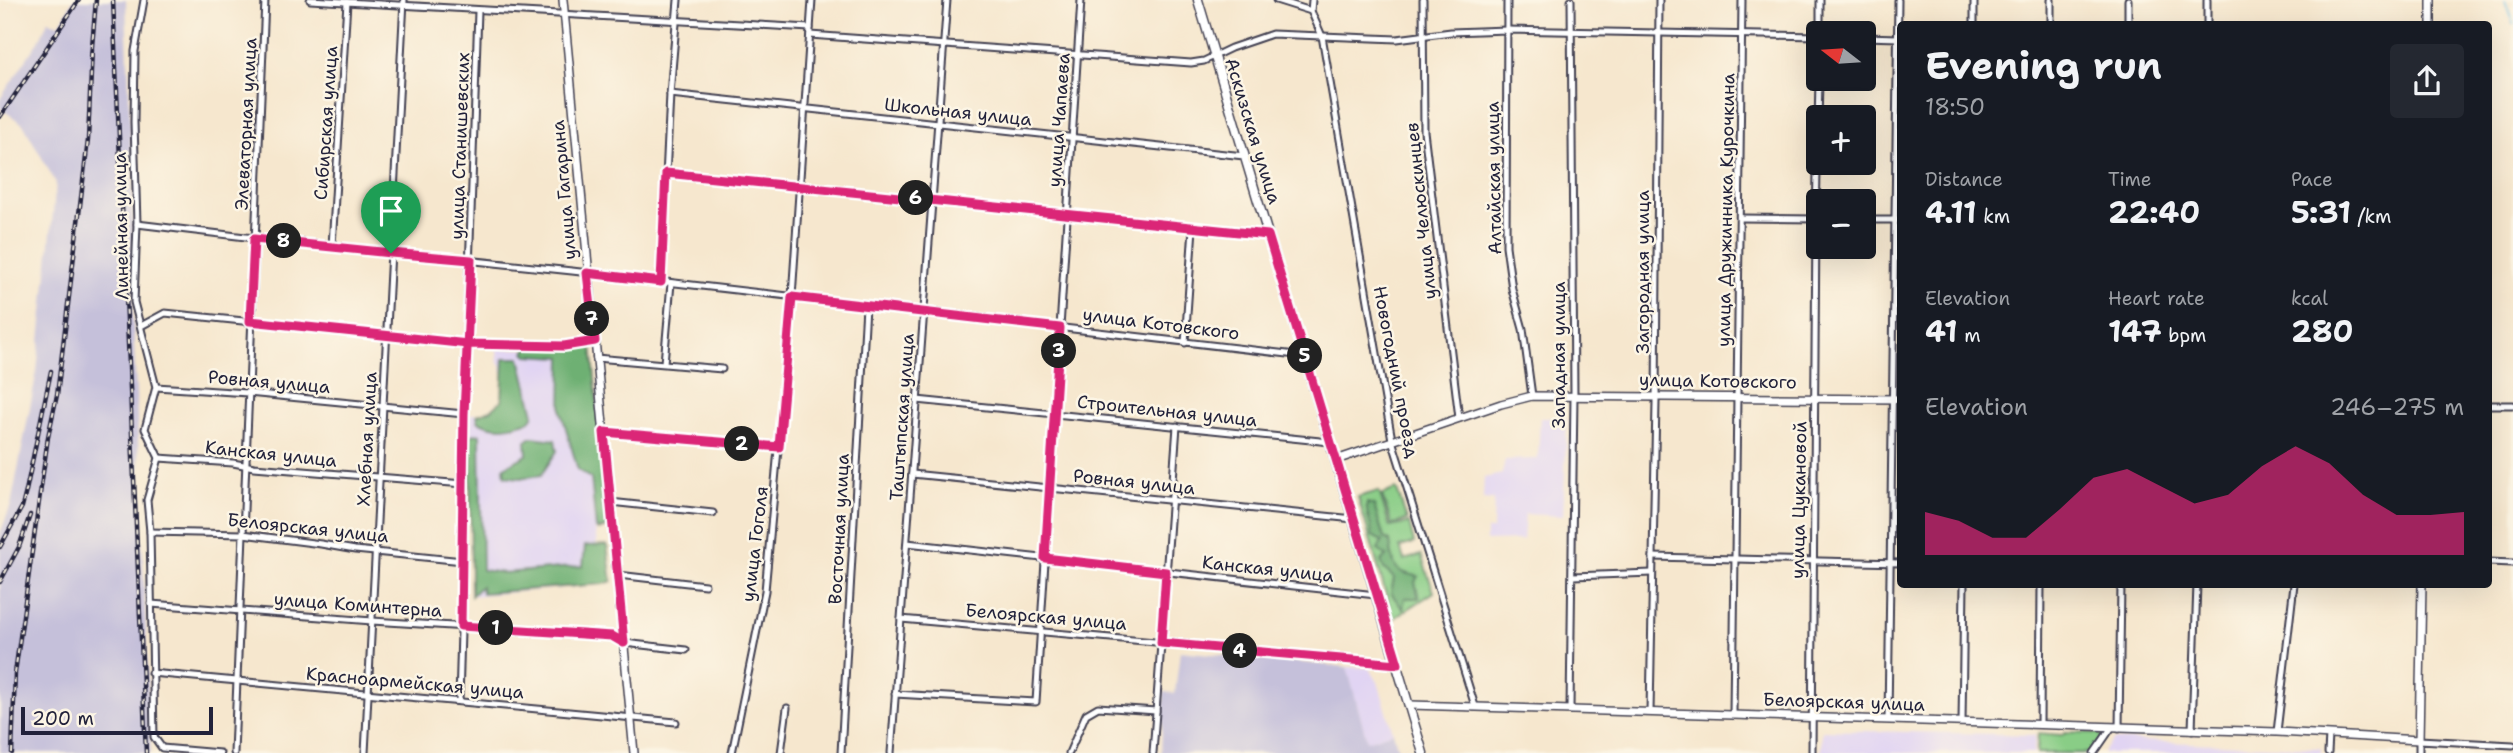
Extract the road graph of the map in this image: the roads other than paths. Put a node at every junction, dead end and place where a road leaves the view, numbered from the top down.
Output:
1 (144, 0) edge
2 (265, 0) edge
3 (310, 0) edge
4 (563, 0) edge
5 (678, 0) edge
6 (812, 0) edge
7 (947, 0) edge
8 (1081, 0) edge
9 (1198, 0) edge
10 (1276, 0) edge
11 (1312, 0) edge
12 (1423, 0) edge
13 (1507, 0) edge
14 (1571, 0) edge
15 (1659, 0) edge
16 (1742, 0) edge
17 (1820, 0) edge
18 (1898, 0) edge
19 (1974, 0) edge
20 (2051, 0) edge
21 (2129, 0) edge
22 (2207, 0) edge
23 (2431, 0) edge
24 (347, 2) junction
25 (404, 2) edge
26 (478, 10) junction
27 (1311, 11) junction
28 (565, 13) junction
29 (677, 19) junction
30 (1819, 21) edge
31 (1899, 21) edge
32 (1974, 21) edge
33 (2051, 21) edge
34 (2128, 21) edge
35 (2207, 21) edge
36 (2431, 21) edge
37 (1507, 30) junction
38 (810, 31) junction
39 (1572, 32) junction
40 (1658, 33) junction
41 (1741, 34) junction
42 (1806, 35) edge
43 (1322, 36) junction
44 (1423, 36) junction
45 (1876, 37) edge
46 (1897, 38) edge
47 (944, 46) junction
48 (1214, 56) junction
49 (1077, 57) junction
50 (1819, 91) edge
51 (670, 94) junction
52 (804, 110) junction
53 (937, 124) junction
54 (1072, 138) junction
55 (1244, 156) junction
56 (666, 173) junction
57 (799, 186) junction
58 (1817, 189) edge
59 (932, 200) junction
60 (1067, 214) junction
61 (1741, 218) junction
62 (1806, 219) edge
63 (1876, 220) edge
64 (1897, 220) edge
65 (137, 224) junction
66 (1193, 228) junction
67 (1268, 235) junction
68 (254, 239) junction
69 (332, 246) junction
70 (391, 253) junction
71 (1816, 259) edge
72 (471, 260) junction
73 (587, 273) junction
74 (661, 282) junction
75 (671, 283) junction
76 (792, 297) junction
77 (866, 306) junction
78 (924, 313) junction
79 (250, 321) junction
80 (141, 326) junction
81 (1060, 328) junction
82 (387, 336) junction
83 (595, 341) junction
84 (1185, 343) junction
85 (468, 344) junction
86 (1305, 356) junction
87 (597, 358) junction
88 (664, 363) junction
89 (722, 369) dead end
90 (156, 387) junction
91 (248, 393) junction
92 (1574, 395) junction
93 (1532, 396) junction
94 (1656, 396) junction
95 (1738, 397) junction
96 (1814, 398) junction
97 (1896, 399) edge
98 (917, 400) junction
99 (2492, 405) edge
100 (2513, 405) edge
101 (383, 406) junction
102 (464, 414) junction
103 (1054, 414) junction
104 (1459, 418) junction
105 (1177, 426) junction
106 (604, 432) junction
107 (1392, 440) junction
108 (1330, 442) junction
109 (779, 447) junction
110 (159, 458) junction
111 (1336, 460) junction
112 (245, 465) junction
113 (912, 474) junction
114 (379, 478) junction
115 (464, 484) junction
116 (1049, 488) junction
117 (1171, 500) junction
118 (610, 502) junction
119 (713, 513) dead end
120 (1354, 519) junction
121 (150, 532) junction
122 (243, 534) junction
123 (906, 543) junction
124 (376, 552) junction
125 (1653, 557) junction
126 (1045, 558) junction
127 (1735, 559) junction
128 (463, 561) junction
129 (1812, 561) junction
130 (2492, 562) edge
131 (1890, 563) junction
132 (1897, 563) edge
133 (2513, 563) edge
134 (1166, 572) junction
135 (1652, 573) junction
136 (618, 575) junction
137 (1573, 576) junction
138 (705, 585) dead end
139 (1964, 588) edge
140 (2041, 588) edge
141 (2121, 588) edge
142 (2197, 588) edge
143 (2294, 588) edge
144 (2422, 588) edge
145 (1377, 595) junction
146 (151, 604) junction
147 (239, 610) junction
148 (901, 619) junction
149 (372, 621) junction
150 (461, 626) junction
151 (1040, 632) junction
152 (624, 643) junction
153 (1161, 643) junction
154 (687, 650) dead end
155 (1398, 664) junction
156 (151, 673) junction
157 (237, 681) junction
158 (368, 694) junction
159 (895, 694) junction
160 (459, 701) junction
161 (1410, 705) junction
162 (1475, 706) junction
163 (787, 708) dead end
164 (1570, 709) junction
165 (1156, 711) junction
166 (1650, 712) junction
167 (1733, 714) junction
168 (631, 717) junction
169 (1812, 717) junction
170 (1888, 719) junction
171 (676, 722) dead end
172 (1962, 722) junction
173 (2040, 724) junction
174 (2115, 727) junction
175 (2192, 730) junction
176 (2277, 732) junction
177 (2329, 735) junction
178 (2419, 740) junction
179 (2513, 745) edge
180 (220, 753) edge
181 (234, 753) edge
182 (365, 753) edge
183 (634, 753) edge
184 (732, 753) edge
185 (781, 753) edge
186 (841, 753) edge
187 (891, 753) edge
188 (1069, 753) edge
189 (1153, 753) edge
190 (1423, 753) edge
191 (1812, 753) edge
192 (2094, 753) edge
193 (2328, 753) edge
194 (2419, 753) edge

1 - 65 street, Линейная улица
2 - 68 street, Элеваторная улица
3 - 24 street
4 - 28 street, улица Гагарина
5 - 29 street
6 - 38 street, улица Гоголя
7 - 47 street, Таштыпская улица
8 - 49 street, улица Чапаева
9 - 48 main road, Аскизская улица
10 - 27 street
11 - 27 street
12 - 44 street, улица Челюскинцев
13 - 37 street, Алтайская улица
14 - 39 street, Западная улица
15 - 40 street, Загородная улица
16 - 41 street, улица Дружинника Курочкина
17 - 30 street
18 - 31 street
19 - 32 street
20 - 33 street
21 - 34 street
22 - 35 street
23 - 36 street
24 - 25 street
24 - 69 street, Сибирская улица
25 - 26 street
25 - 70 street, Хлебная улица
26 - 28 street
26 - 72 street, улица Станишевских
27 - 43 street, Новогодний проезд
28 - 29 street
28 - 73 street, улица Гагарина
29 - 38 street
29 - 51 street
37 - 39 street
37 - 44 street
37 - 93 street, Алтайская улица
38 - 47 street
38 - 52 street, улица Гоголя
39 - 40 street
39 - 92 street, Западная улица
40 - 41 street
40 - 94 street, Загородная улица
41 - 42 street
41 - 61 street, улица Дружинника Курочкина
43 - 44 street
43 - 48 street
43 - 107 street, Новогодний проезд
44 - 104 street, улица Челюскинцев
45 - 46 street
47 - 49 street
47 - 53 street, Таштыпская улица
48 - 49 street
48 - 55 main road, Аскизская улица
49 - 54 street, улица Чапаева
50 - 58 street, улица Цукановой
51 - 52 street, Школьная улица
51 - 56 street
52 - 53 street, Школьная улица
52 - 57 street, улица Гоголя
53 - 54 street, Школьная улица
53 - 59 street, Таштыпская улица
54 - 55 street, Школьная улица
54 - 60 street, улица Чапаева
55 - 67 main road, Аскизская улица
56 - 57 street
56 - 74 street
57 - 59 street
57 - 76 street, улица Гоголя
59 - 60 street
59 - 78 street, Таштыпская улица
60 - 66 street
60 - 81 street, улица Чапаева
61 - 62 street
61 - 95 street, улица Дружинника Курочкина
63 - 64 street
64 - 97 street
65 - 68 street, улица Котовского
65 - 80 street, Линейная улица
66 - 67 street
66 - 84 street
67 - 86 main road, Аскизская улица
68 - 69 street, улица Котовского
68 - 79 street, Элеваторная улица
69 - 70 street, улица Котовского
70 - 72 street, улица Котовского
70 - 82 street, Хлебная улица
71 - 96 street, улица Цукановой
72 - 73 street, улица Котовского
72 - 85 street, улица Станишевских
73 - 74 street, улица Котовского
73 - 83 street, улица Гагарина
74 - 75 street, улица Котовского
75 - 76 street, улица Котовского
75 - 88 street
76 - 77 street, улица Котовского
76 - 109 street, улица Гоголя
77 - 78 street, улица Котовского
77 - 186 street, Восточная улица
78 - 81 street, улица Котовского
78 - 98 street, Таштыпская улица
79 - 80 street
79 - 82 street
79 - 91 street, Элеваторная улица
80 - 90 street, Линейная улица
81 - 84 street, улица Котовского
81 - 103 street, улица Чапаева
82 - 85 street
82 - 101 street, Хлебная улица
83 - 85 street
83 - 87 street, улица Гагарина
84 - 86 street, улица Котовского
85 - 102 street, улица Станишевских
86 - 108 main road, Аскизская улица
87 - 88 street
87 - 106 street, улица Гагарина
88 - 89 street
90 - 91 street, Ровная улица
90 - 110 street, Линейная улица
91 - 101 street, Ровная улица
91 - 112 street, Элеваторная улица
92 - 93 street, улица Котовского
92 - 94 street, улица Котовского
92 - 137 street, Западная улица
93 - 104 street, улица Котовского
94 - 95 street, улица Котовского
94 - 125 street, Загородная улица
95 - 96 street, улица Котовского
95 - 127 street, улица Дружинника Курочкина
96 - 97 street, улица Котовского
96 - 129 street, улица Цукановой
97 - 131 street
98 - 103 street, Строительная улица
98 - 113 street, Таштыпская улица
99 - 100 street
101 - 102 street, Ровная улица
101 - 114 street, Хлебная улица
102 - 115 street, улица Станишевских
103 - 105 street, Строительная улица
103 - 116 street, улица Чапаева
104 - 107 street, улица Котовского
105 - 108 street, Строительная улица
105 - 117 street
106 - 109 street
106 - 118 street, улица Гагарина
107 - 111 street, улица Котовского
107 - 162 street, Новогодний проезд
108 - 111 main road, Аскизская улица
109 - 184 street, улица Гоголя
110 - 112 street, Канская улица
110 - 121 street
111 - 120 main road, Аскизская улица
112 - 114 street, Канская улица
112 - 122 street, Элеваторная улица
113 - 116 street, Ровная улица
113 - 123 street, Таштыпская улица
114 - 115 street, Канская улица
114 - 124 street, Хлебная улица
115 - 128 street, улица Станишевских
116 - 117 street, Ровная улица
116 - 126 street, улица Чапаева
117 - 120 street, Ровная улица
117 - 134 street
118 - 119 street
118 - 136 street, улица Гагарина
120 - 145 main road, Аскизская улица
121 - 122 street, Белоярская улица
121 - 146 street
122 - 124 street, Белоярская улица
122 - 147 street, Элеваторная улица
123 - 126 street, Канская улица
123 - 148 street, Таштыпская улица
124 - 128 street, Белоярская улица
124 - 149 street, Хлебная улица
125 - 127 street
125 - 135 street, Загородная улица
126 - 134 street, Канская улица
126 - 151 street, улица Чапаева
127 - 129 street
127 - 167 street, улица Дружинника Курочкина
128 - 150 street, улица Станишевских
129 - 131 street
129 - 169 street, улица Цукановой
130 - 133 street
131 - 132 street
131 - 170 street
134 - 145 street, Канская улица
134 - 153 street
135 - 137 street
135 - 166 street, Загородная улица
136 - 138 street
136 - 152 street, улица Гагарина
137 - 164 street, Западная улица
139 - 172 street
140 - 173 street
141 - 174 street
142 - 175 street
143 - 176 street
144 - 178 street
145 - 155 main road, Аскизская улица
146 - 147 street, улица Коминтерна
146 - 156 street
147 - 149 street, улица Коминтерна
147 - 157 street, Элеваторная улица
148 - 151 street, Белоярская улица
148 - 159 street, Таштыпская улица
149 - 150 street, улица Коминтерна
149 - 158 street, Хлебная улица
150 - 152 street, улица Коминтерна
150 - 160 street, улица Станишевских
151 - 153 street, Белоярская улица
151 - 159 street, улица Чапаева
152 - 154 street, улица Коминтерна
152 - 168 street, улица Гагарина
153 - 155 street, Белоярская улица
153 - 165 street
155 - 161 main road, Аскизская улица
156 - 157 street, Красноармейская улица
156 - 180 street
157 - 158 street, Красноармейская улица
157 - 181 street, Элеваторная улица
158 - 160 street, Красноармейская улица
158 - 182 street, Хлебная улица
159 - 187 street, Таштыпская улица
160 - 168 street, Красноармейская улица
161 - 162 street, Белоярская улица
161 - 190 main road, Аскизская улица
162 - 164 street, Белоярская улица
163 - 185 street
164 - 166 street, Белоярская улица
165 - 188 street
165 - 189 street
166 - 167 street, Белоярская улица
167 - 169 street, Белоярская улица
168 - 171 street, Красноармейская улица
168 - 183 street, улица Гагарина
169 - 170 street, Белоярская улица
169 - 191 street, улица Цукановой
170 - 172 street, Белоярская улица
172 - 173 street, Белоярская улица
173 - 174 street, Белоярская улица
174 - 175 street, Белоярская улица
174 - 192 street
175 - 176 street, Белоярская улица
176 - 177 street, Белоярская улица
177 - 178 street, Белоярская улица
177 - 193 street
178 - 179 street
178 - 194 street

